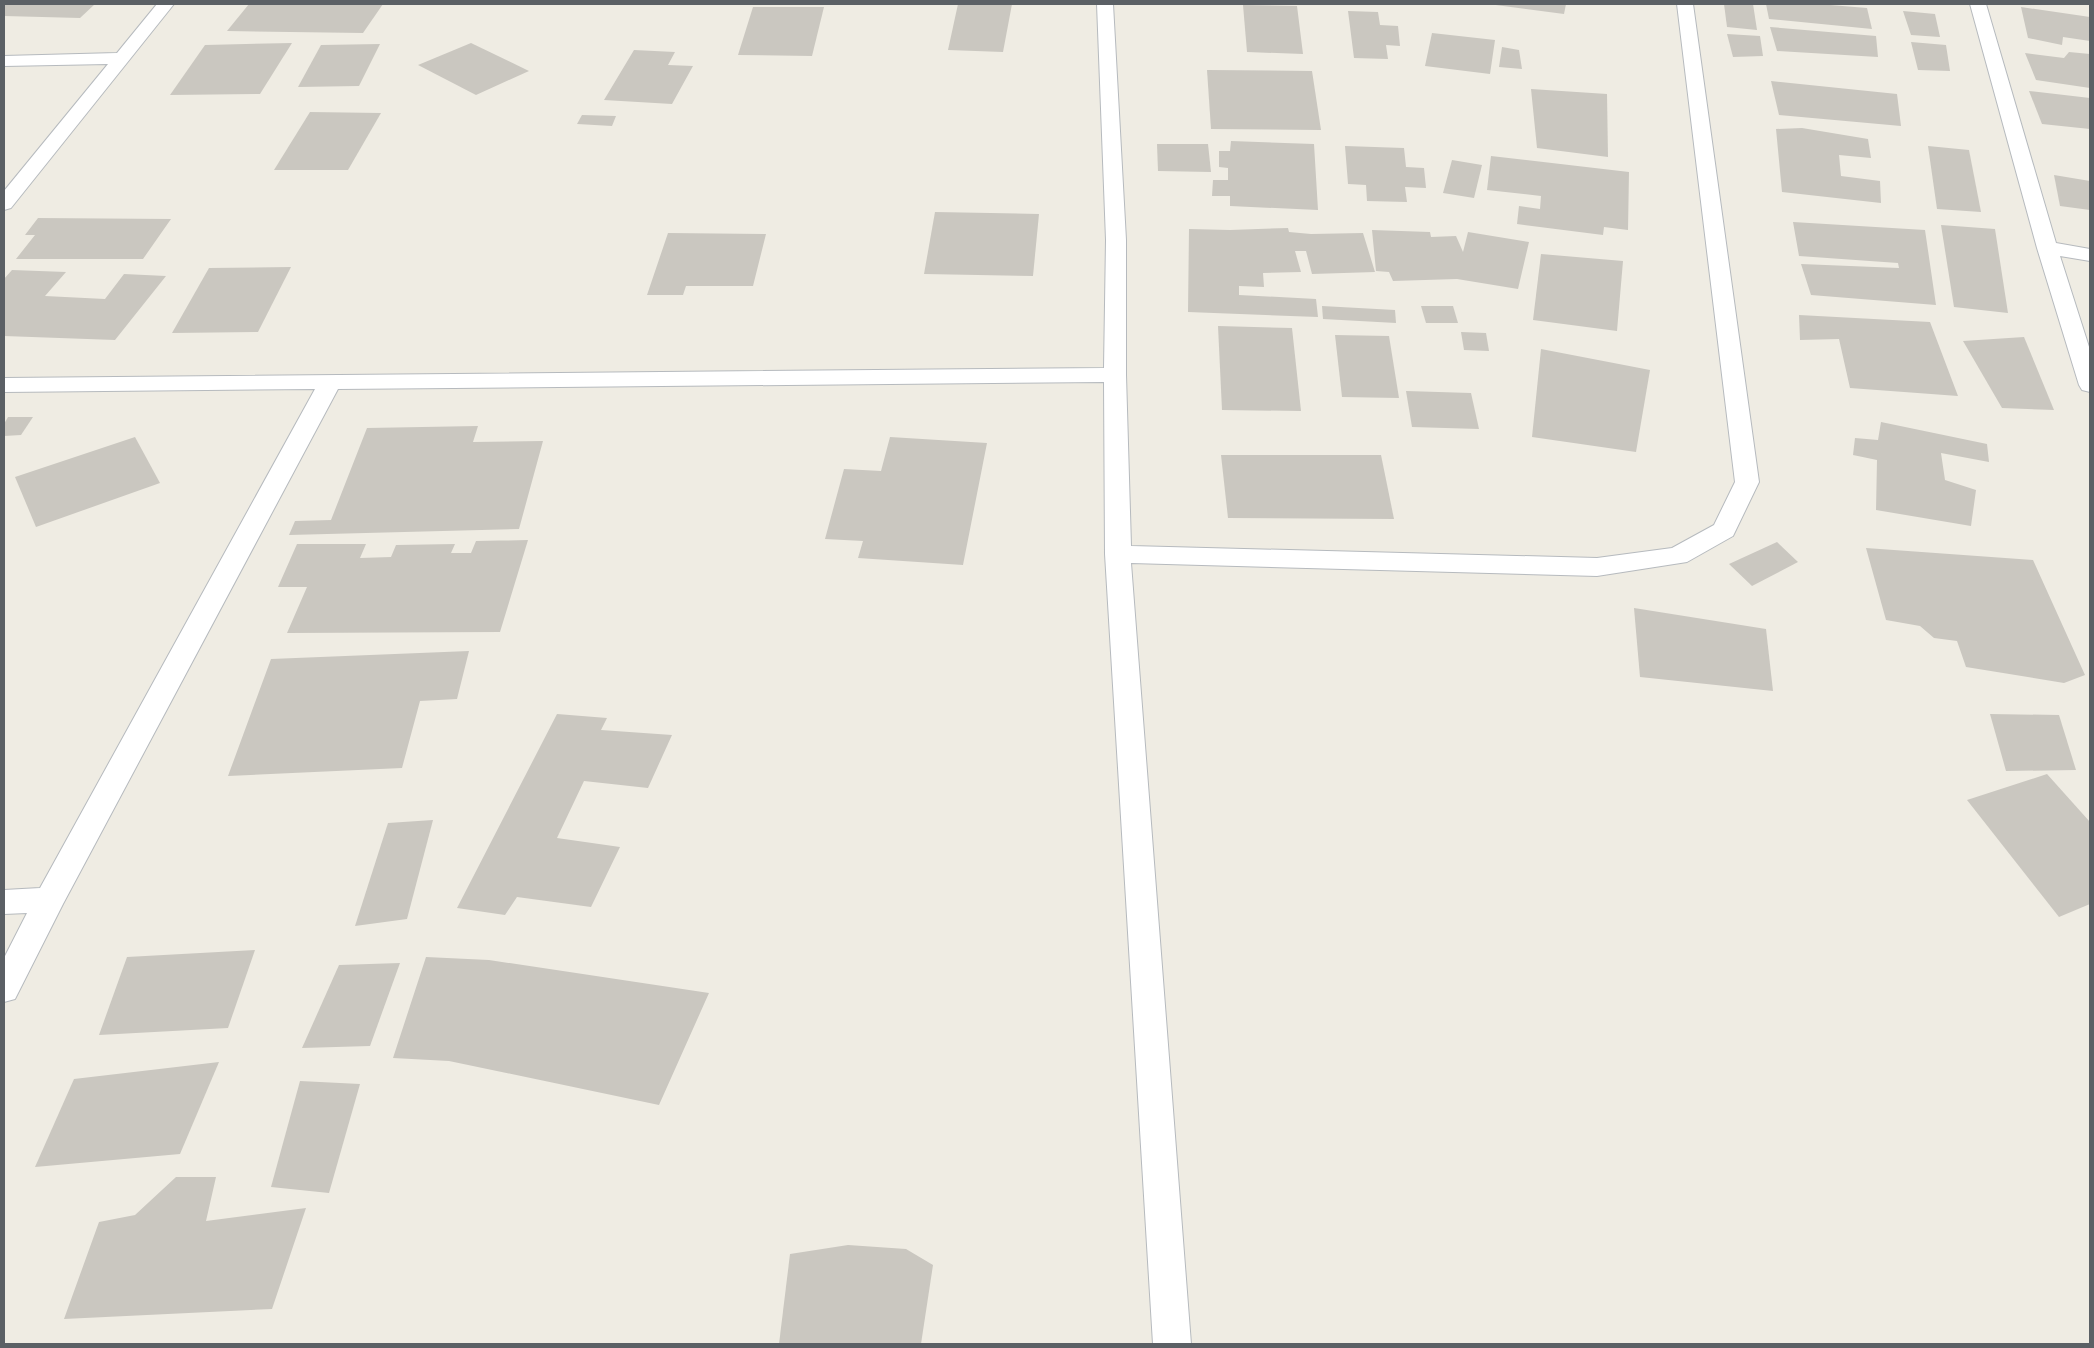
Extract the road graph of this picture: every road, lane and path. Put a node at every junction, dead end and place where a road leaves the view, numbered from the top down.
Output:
1 (166, 4) edge
2 (1105, 4) edge
3 (1685, 4) edge
4 (1978, 4) edge
5 (120, 58) junction
6 (4, 61) edge
7 (4, 204) edge
8 (2047, 248) junction
9 (2090, 255) edge
10 (1115, 375) junction
11 (330, 382) junction
12 (4, 385) edge
13 (2090, 385) edge
14 (1118, 554) junction
15 (49, 900) junction
16 (4, 902) edge
17 (4, 989) edge
18 (1172, 1344) edge

1 - 5 street
2 - 10 street
3 - 14 street
4 - 8 street
5 - 6 street
5 - 7 street
8 - 9 street
8 - 13 street
10 - 11 street
10 - 14 street
11 - 12 street
11 - 15 street
14 - 18 street
15 - 16 street
15 - 17 street

